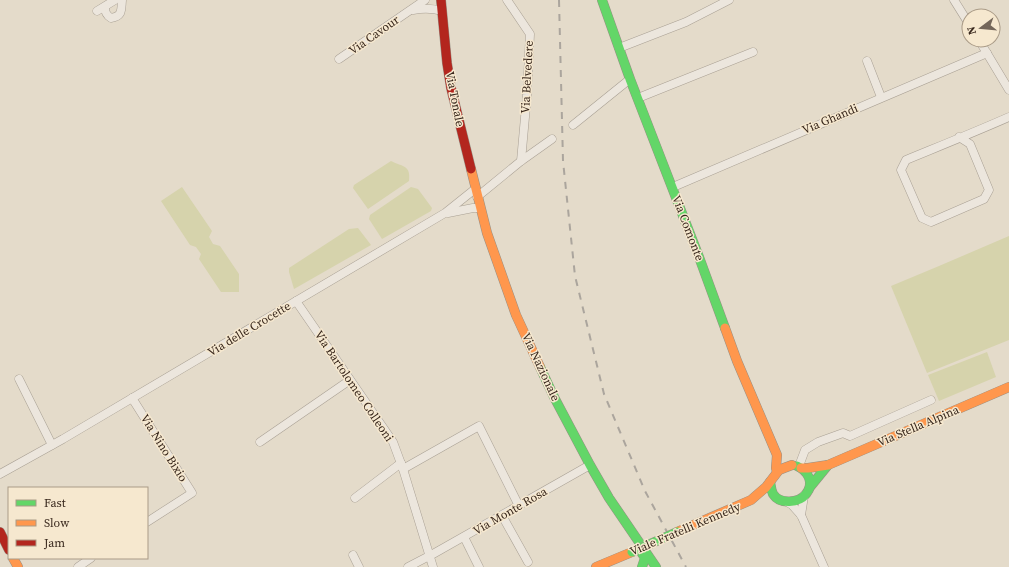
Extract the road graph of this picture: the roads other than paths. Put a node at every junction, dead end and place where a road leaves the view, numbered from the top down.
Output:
1 (115, 0) edge
2 (122, 0) edge
3 (425, 0) edge
4 (441, 0) edge
5 (507, 0) edge
6 (602, 0) edge
7 (729, 0) edge
8 (954, 0) edge
9 (408, 11) junction
10 (442, 11) junction
11 (961, 11) edge
12 (619, 48) junction
13 (984, 48) edge
14 (753, 52) dead end
15 (987, 53) junction
16 (339, 59) dead end
17 (867, 61) dead end
18 (630, 79) junction
19 (1009, 90) edge
20 (881, 97) junction
21 (638, 98) junction
22 (1009, 117) edge
23 (572, 125) dead end
24 (975, 132) junction
25 (959, 138) junction
26 (552, 139) dead end
27 (970, 144) junction
28 (521, 161) junction
29 (673, 187) junction
30 (476, 193) junction
31 (480, 208) junction
32 (445, 213) junction
33 (296, 301) junction
34 (19, 379) dead end
35 (350, 380) junction
36 (1009, 387) edge
37 (132, 398) junction
38 (931, 400) dead end
39 (260, 442) dead end
40 (52, 445) junction
41 (777, 456) junction
42 (590, 465) junction
43 (828, 465) junction
44 (402, 466) junction
45 (797, 466) junction
46 (777, 472) junction
47 (0, 474) edge
48 (770, 482) junction
49 (810, 487) junction
50 (804, 496) junction
51 (355, 498) dead end
52 (751, 500) junction
53 (784, 501) junction
54 (519, 506) junction
55 (501, 516) junction
56 (801, 516) junction
57 (148, 521) edge
58 (628, 526) junction
59 (0, 532) edge
60 (464, 537) junction
61 (8, 548) edge
62 (353, 555) dead end
63 (429, 556) junction
64 (90, 559) edge
65 (528, 562) dead end
66 (644, 563) edge
67 (78, 567) edge
68 (359, 567) edge
69 (408, 567) edge
70 (433, 567) edge
71 (479, 567) edge
72 (596, 567) edge
73 (656, 567) edge
74 (824, 567) edge

1 - 2 street
3 - 9 street, Via Cavour
4 - 10 street, Via Tonale
5 - 28 street, Via Belvedere
6 - 12 street, Via Comonte
7 - 12 street
8 - 11 street
9 - 10 street, Via Cavour
9 - 16 street, Via Cavour
10 - 30 street, Via Tonale
12 - 18 street, Via Comonte
13 - 15 street
14 - 21 street
15 - 19 street
15 - 20 street, Via Ghandi
17 - 20 street
18 - 21 street, Via Comonte
18 - 23 street
20 - 29 street, Via Ghandi
21 - 29 street, Via Comonte
22 - 24 street
24 - 25 street
24 - 27 street
25 - 27 street
25 - 27 street
26 - 28 street, Via delle Crocette
28 - 30 street, Via delle Crocette
29 - 41 street, Via Comonte
30 - 31 street, Via Nazionale
30 - 32 street, Via delle Crocette
31 - 32 street, Via delle Crocette
31 - 42 street, Via Nazionale
32 - 33 street, Via delle Crocette
33 - 35 street, Via Bartolomeo Colleoni
33 - 37 street, Via delle Crocette
34 - 40 street
35 - 39 street
35 - 44 street, Via Bartolomeo Colleoni
36 - 43 street, Via Stella Alpina
37 - 40 street, Via delle Crocette
37 - 57 street, Via Nino Bixio
38 - 45 street
40 - 47 street, Via delle Crocette
41 - 45 street
41 - 46 street
42 - 54 street, Via Monte Rosa
42 - 58 street, Via Nazionale
43 - 45 street, Via Stella Alpina
43 - 49 street, Via Stella Alpina
44 - 51 street
44 - 54 street
44 - 63 street, Via Bartolomeo Colleoni
45 - 46 street
45 - 49 street
46 - 48 street
48 - 52 street, Viale Fratelli Kennedy
48 - 53 street
49 - 50 street
50 - 53 street
50 - 56 street
52 - 53 street, Viale Fratelli Kennedy
52 - 72 street, Viale Fratelli Kennedy, bridge
53 - 56 street
54 - 55 street, Via Monte Rosa
55 - 60 street, Via Monte Rosa
55 - 65 street
56 - 74 street
58 - 66 street, Via Nazionale
58 - 73 street, Via Nazionale
59 - 61 street
60 - 63 street, Via Monte Rosa
60 - 71 street
62 - 68 street
63 - 69 street, Via Monte Rosa
63 - 70 street, Via Bartolomeo Colleoni
64 - 67 street

